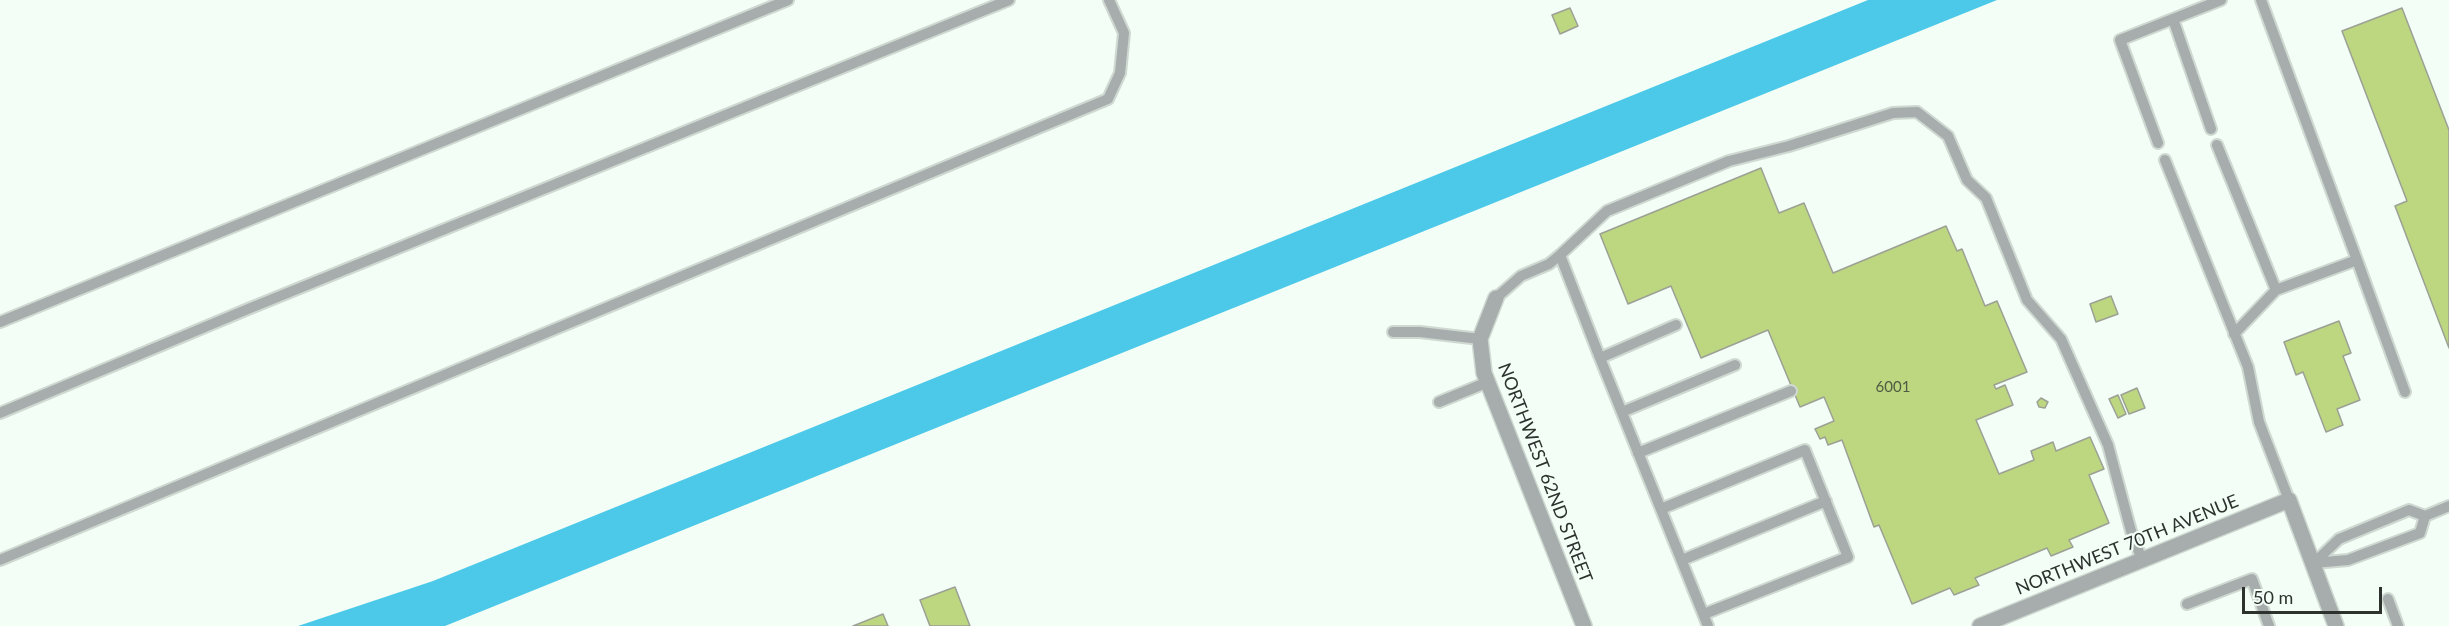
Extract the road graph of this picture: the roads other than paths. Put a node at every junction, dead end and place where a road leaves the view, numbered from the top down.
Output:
1 (788, 0) edge
2 (1010, 0) edge
3 (1109, 0) edge
4 (2221, 0) edge
5 (2260, 0) edge
6 (2173, 19) junction
7 (2211, 129) dead end
8 (2158, 143) dead end
9 (2217, 145) dead end
10 (2165, 160) dead end
11 (1560, 255) junction
12 (2357, 260) junction
13 (2276, 290) junction
14 (1496, 298) joint
15 (0, 322) edge
16 (1676, 325) dead end
17 (1393, 332) dead end
18 (2234, 334) junction
19 (1480, 339) junction
20 (1600, 358) junction
21 (1735, 365) dead end
22 (1488, 382) junction
23 (1791, 391) dead end
24 (2405, 392) dead end
25 (1439, 402) dead end
26 (1622, 412) junction
27 (0, 413) edge
28 (1638, 453) junction
29 (2289, 500) junction
30 (1826, 501) junction
31 (2449, 506) edge
32 (1661, 509) junction
33 (2425, 516) junction
34 (0, 560) edge
35 (1682, 560) junction
36 (2142, 560) junction
37 (2314, 563) junction
38 (2388, 599) dead end
39 (2187, 604) dead end
40 (1704, 614) junction
41 (1584, 626) edge
42 (1708, 626) edge
43 (1980, 626) edge
44 (2269, 626) edge
45 (2335, 626) edge
46 (2398, 626) edge

1 - 15 lane
2 - 27 lane
3 - 34 lane
4 - 6 lane
5 - 12 lane
6 - 7 lane
6 - 8 lane
9 - 13 lane
10 - 18 lane
11 - 14 lane
11 - 20 lane
11 - 36 lane
12 - 13 lane
12 - 24 lane
13 - 18 lane
14 - 19 street, NORTHWEST 62ND STREET
16 - 20 lane
17 - 19 lane
18 - 29 lane
19 - 22 street, NORTHWEST 62ND STREET
20 - 26 lane
21 - 26 lane
22 - 25 lane
22 - 41 street, NORTHWEST 62ND STREET
23 - 28 lane
26 - 28 lane
28 - 32 lane
29 - 36 street, NORTHWEST 70TH AVENUE
29 - 37 street
30 - 32 lane
30 - 35 lane
30 - 40 lane
31 - 33 lane
32 - 35 lane
33 - 37 lane
33 - 37 lane
35 - 40 lane
36 - 43 street, NORTHWEST 70TH AVENUE
37 - 45 street
38 - 46 lane
39 - 44 lane
40 - 42 lane

